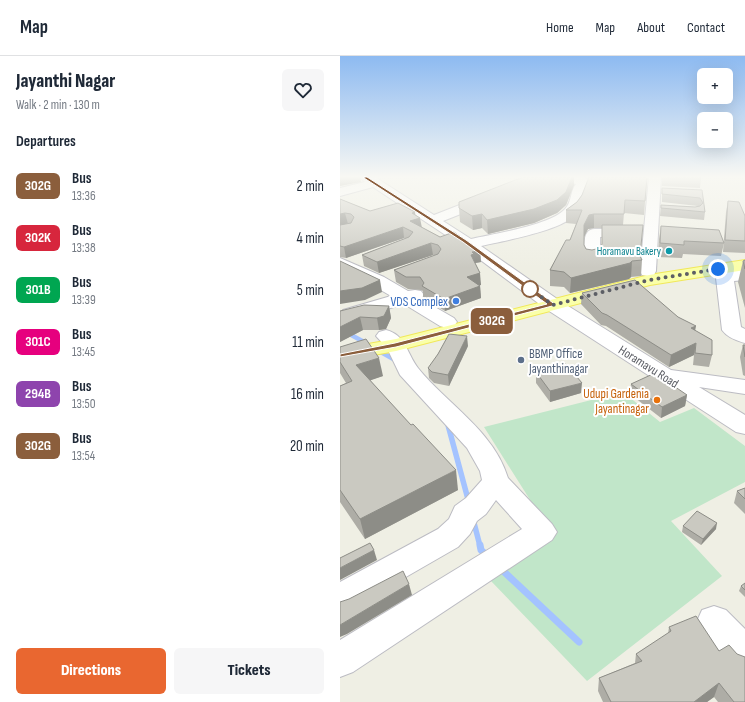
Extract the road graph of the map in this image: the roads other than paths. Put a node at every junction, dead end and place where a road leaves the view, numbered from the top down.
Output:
1 (412, 207) edge
2 (464, 207) edge
3 (574, 207) edge
4 (659, 207) edge
5 (432, 220) junction
6 (656, 229) junction
7 (469, 244) junction
8 (367, 258) edge
9 (592, 258) edge
10 (745, 258) edge
11 (343, 264) edge
12 (745, 265) edge
13 (398, 274) edge
14 (745, 275) edge
15 (642, 277) junction
16 (378, 281) junction
17 (411, 296) junction
18 (654, 298) edge
19 (547, 301) junction
20 (340, 318) edge
21 (447, 322) junction
22 (745, 337) edge
23 (386, 344) junction
24 (344, 349) edge
25 (663, 375) junction
26 (745, 387) edge
27 (745, 426) edge
28 (496, 482) junction
29 (340, 598) edge
30 (714, 621) dead end
31 (745, 654) edge
32 (340, 660) edge

1 - 5 street, Horamavu Road
2 - 5 street
3 - 7 street
4 - 6 street
5 - 7 street, Horamavu Road
6 - 9 street
6 - 15 street
7 - 19 street, Horamavu Road
8 - 11 street
10 - 15 main road
11 - 16 street
12 - 15 main road
13 - 16 street
14 - 22 street
15 - 18 street
15 - 19 main road
16 - 17 street
17 - 20 street
17 - 21 street
19 - 21 main road
19 - 23 main road
19 - 25 street, Horamavu Road
21 - 23 main road
23 - 24 main road
23 - 28 street
25 - 26 street
25 - 27 street, Horamavu Road
28 - 29 street
28 - 32 street
30 - 31 street

